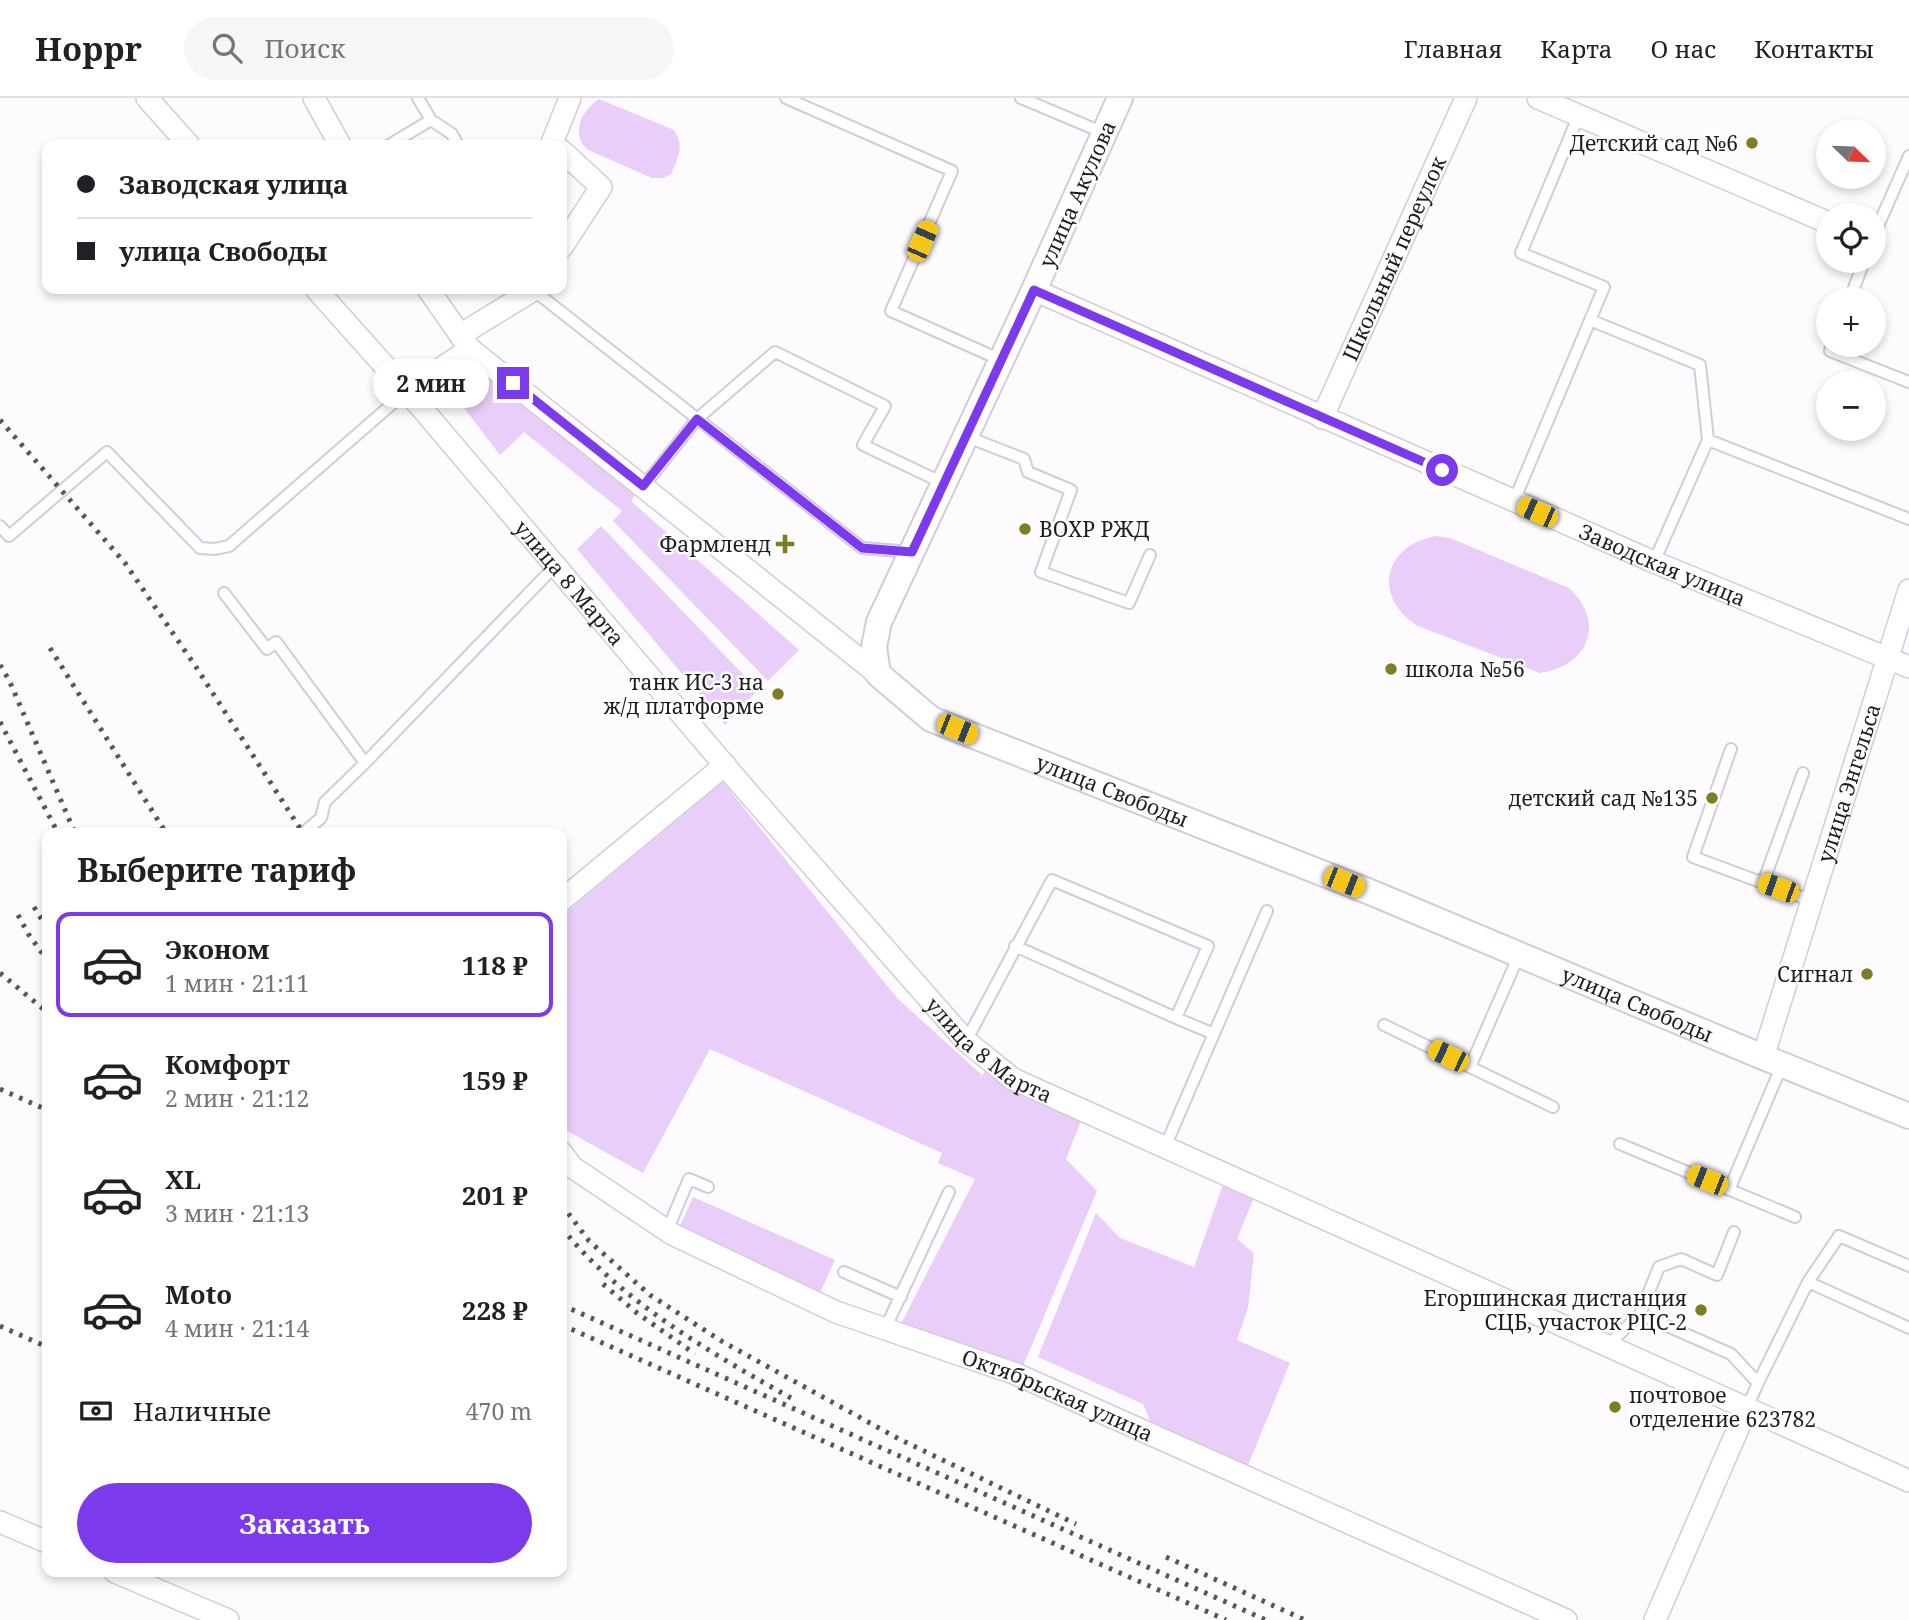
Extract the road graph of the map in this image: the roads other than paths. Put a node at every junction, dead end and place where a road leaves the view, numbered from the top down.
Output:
1 (148, 98) edge
2 (314, 98) edge
3 (418, 98) edge
4 (786, 98) edge
5 (1021, 98) edge
6 (1119, 98) edge
7 (1466, 98) edge
8 (1538, 98) edge
9 (565, 101) edge
10 (1578, 115) junction
11 (431, 120) junction
12 (1104, 133) junction
13 (185, 140) edge
14 (337, 140) edge
15 (397, 140) edge
16 (455, 140) edge
17 (553, 140) edge
18 (567, 156) edge
19 (1909, 156) edge
20 (1886, 208) edge
21 (1816, 217) edge
22 (567, 239) edge
23 (1034, 290) junction
24 (320, 294) edge
25 (431, 294) edge
26 (527, 294) edge
27 (539, 294) edge
28 (1590, 320) junction
29 (465, 342) junction
30 (1845, 357) edge
31 (1001, 360) junction
32 (1909, 382) edge
33 (407, 391) junction
34 (1322, 418) junction
35 (697, 419) junction
36 (965, 436) junction
37 (1708, 440) junction
38 (944, 483) junction
39 (643, 486) junction
40 (1514, 501) junction
41 (1909, 519) edge
42 (0, 526) edge
43 (9, 536) junction
44 (0, 545) edge
45 (912, 552) junction
46 (1150, 555) dead end
47 (1654, 562) junction
48 (555, 566) junction
49 (1909, 590) edge
50 (224, 593) dead end
51 (1887, 658) junction
52 (1909, 667) edge
53 (878, 674) junction
54 (1731, 749) dead end
55 (365, 763) junction
56 (724, 765) junction
57 (1803, 772) dead end
58 (309, 828) edge
59 (1763, 883) junction
60 (567, 896) edge
61 (1811, 901) junction
62 (1267, 911) dead end
63 (1016, 946) junction
64 (1520, 955) junction
65 (1176, 1018) junction
66 (1384, 1025) dead end
67 (1214, 1034) junction
68 (966, 1041) junction
69 (1773, 1061) junction
70 (1470, 1067) junction
71 (1553, 1107) dead end
72 (1909, 1116) edge
73 (1620, 1144) dead end
74 (1166, 1147) junction
75 (567, 1160) edge
76 (708, 1187) dead end
77 (1729, 1189) junction
78 (949, 1192) dead end
79 (1795, 1217) dead end
80 (667, 1231) junction
81 (1734, 1232) dead end
82 (1909, 1266) edge
83 (844, 1272) dead end
84 (1808, 1282) junction
85 (901, 1297) junction
86 (1640, 1314) junction
87 (1909, 1328) edge
88 (885, 1329) junction
89 (1607, 1346) junction
90 (1758, 1383) junction
91 (1747, 1408) junction
92 (1909, 1481) edge
93 (0, 1522) edge
94 (42, 1540) edge
95 (127, 1577) edge
96 (228, 1620) edge
97 (1566, 1620) edge
98 (1655, 1620) edge

1 - 13 street
2 - 14 street
3 - 11 lane
4 - 31 lane
5 - 12 lane
6 - 12 street, улица Акулова
7 - 34 street, Школьный переулок
8 - 10 street
9 - 17 street
10 - 21 street
10 - 28 lane
11 - 15 lane
11 - 16 lane
12 - 23 street, улица Акулова
18 - 22 street
19 - 20 lane
23 - 31 street, улица Акулова
23 - 34 street, Заводская улица
24 - 33 street, улица 8 Марта
25 - 29 street, улица Свободы
26 - 29 street
27 - 35 lane
28 - 37 lane
28 - 40 lane
29 - 33 street
29 - 39 street, улица Свободы
30 - 32 lane
31 - 36 street, улица Акулова
33 - 43 lane
33 - 48 street, улица 8 Марта
34 - 40 street, Заводская улица
35 - 38 lane
35 - 39 lane
35 - 45 lane
36 - 38 street, улица Акулова
36 - 46 lane
37 - 41 lane
37 - 47 lane
38 - 45 street, улица Акулова
39 - 53 street, улица Свободы
40 - 47 street, Заводская улица
42 - 43 lane
43 - 44 lane
45 - 53 street, улица Акулова
47 - 51 street, Заводская улица
48 - 55 lane
48 - 56 street, улица 8 Марта
49 - 51 street, улица Энгельса
50 - 55 lane
51 - 52 street, Заводская улица
51 - 61 street, улица Энгельса
53 - 64 street, улица Свободы
54 - 59 lane
55 - 58 lane
56 - 60 street
56 - 68 street, улица 8 Марта
57 - 59 lane
59 - 61 lane
61 - 69 street, улица Энгельса
62 - 67 lane
63 - 65 lane
63 - 65 lane
63 - 68 lane
64 - 69 street, улица Свободы
64 - 70 lane
65 - 67 lane
66 - 70 lane
67 - 74 lane
68 - 74 street, улица 8 Марта
69 - 72 street, улица Свободы
69 - 77 lane
70 - 71 lane
73 - 77 lane
74 - 89 street, улица 8 Марта
75 - 80 street, Октябрьская улица
76 - 80 lane
77 - 79 lane
78 - 85 lane
80 - 88 street, Октябрьская улица
81 - 86 lane
82 - 84 lane
83 - 85 lane
84 - 87 lane
84 - 90 lane
85 - 88 lane
86 - 89 lane
86 - 90 lane
88 - 97 street, Октябрьская улица
89 - 91 street, улица 8 Марта
90 - 91 lane
91 - 92 street, улица 8 Марта
91 - 98 street
93 - 94 street
95 - 96 street

